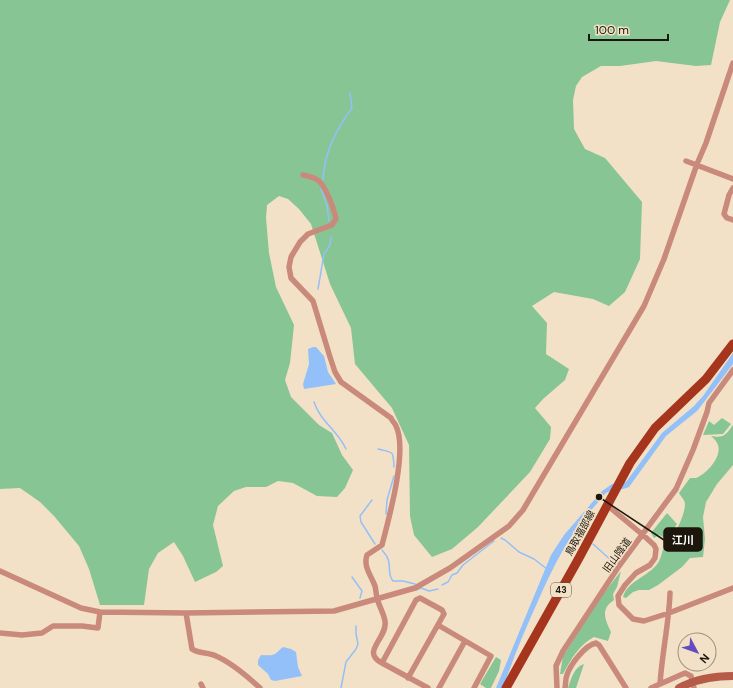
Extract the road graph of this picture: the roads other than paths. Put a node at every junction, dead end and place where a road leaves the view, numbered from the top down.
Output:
1 (733, 64) edge
2 (686, 161) dead end
3 (697, 164) junction
4 (303, 176) dead end
5 (733, 179) edge
6 (733, 188) edge
7 (733, 220) edge
8 (733, 344) edge
9 (733, 370) edge
10 (608, 506) junction
11 (643, 535) junction
12 (0, 571) edge
13 (733, 588) edge
14 (670, 592) dead end
15 (377, 599) junction
16 (100, 612) junction
17 (186, 613) junction
18 (669, 613) junction
19 (438, 625) junction
20 (0, 632) edge
21 (465, 641) junction
22 (382, 663) junction
23 (733, 676) edge
24 (408, 678) junction
25 (660, 684) junction
26 (693, 684) edge
27 (260, 688) edge
28 (428, 688) edge
29 (439, 688) edge
30 (474, 688) edge
31 (506, 688) edge
32 (557, 688) edge
33 (565, 688) edge
34 (626, 688) edge
35 (651, 688) edge
36 (679, 688) edge

1 - 3 street
2 - 3 street
3 - 5 street
3 - 15 street
4 - 15 street
6 - 7 street
8 - 10 main road, 鳥取福部線 / 43
9 - 11 street, 旧山陰道
10 - 11 street
10 - 31 main road, 鳥取福部線 / 43
11 - 18 street
11 - 32 street, 旧山陰道
12 - 16 street
13 - 18 street
14 - 18 street
15 - 17 street
15 - 22 street
16 - 17 street
16 - 20 street
17 - 27 street
18 - 25 street
19 - 21 street
19 - 22 street
19 - 24 street
21 - 29 street
21 - 30 street
22 - 24 street
23 - 26 street
24 - 28 street
25 - 26 street
25 - 35 street
26 - 36 street
33 - 34 street

